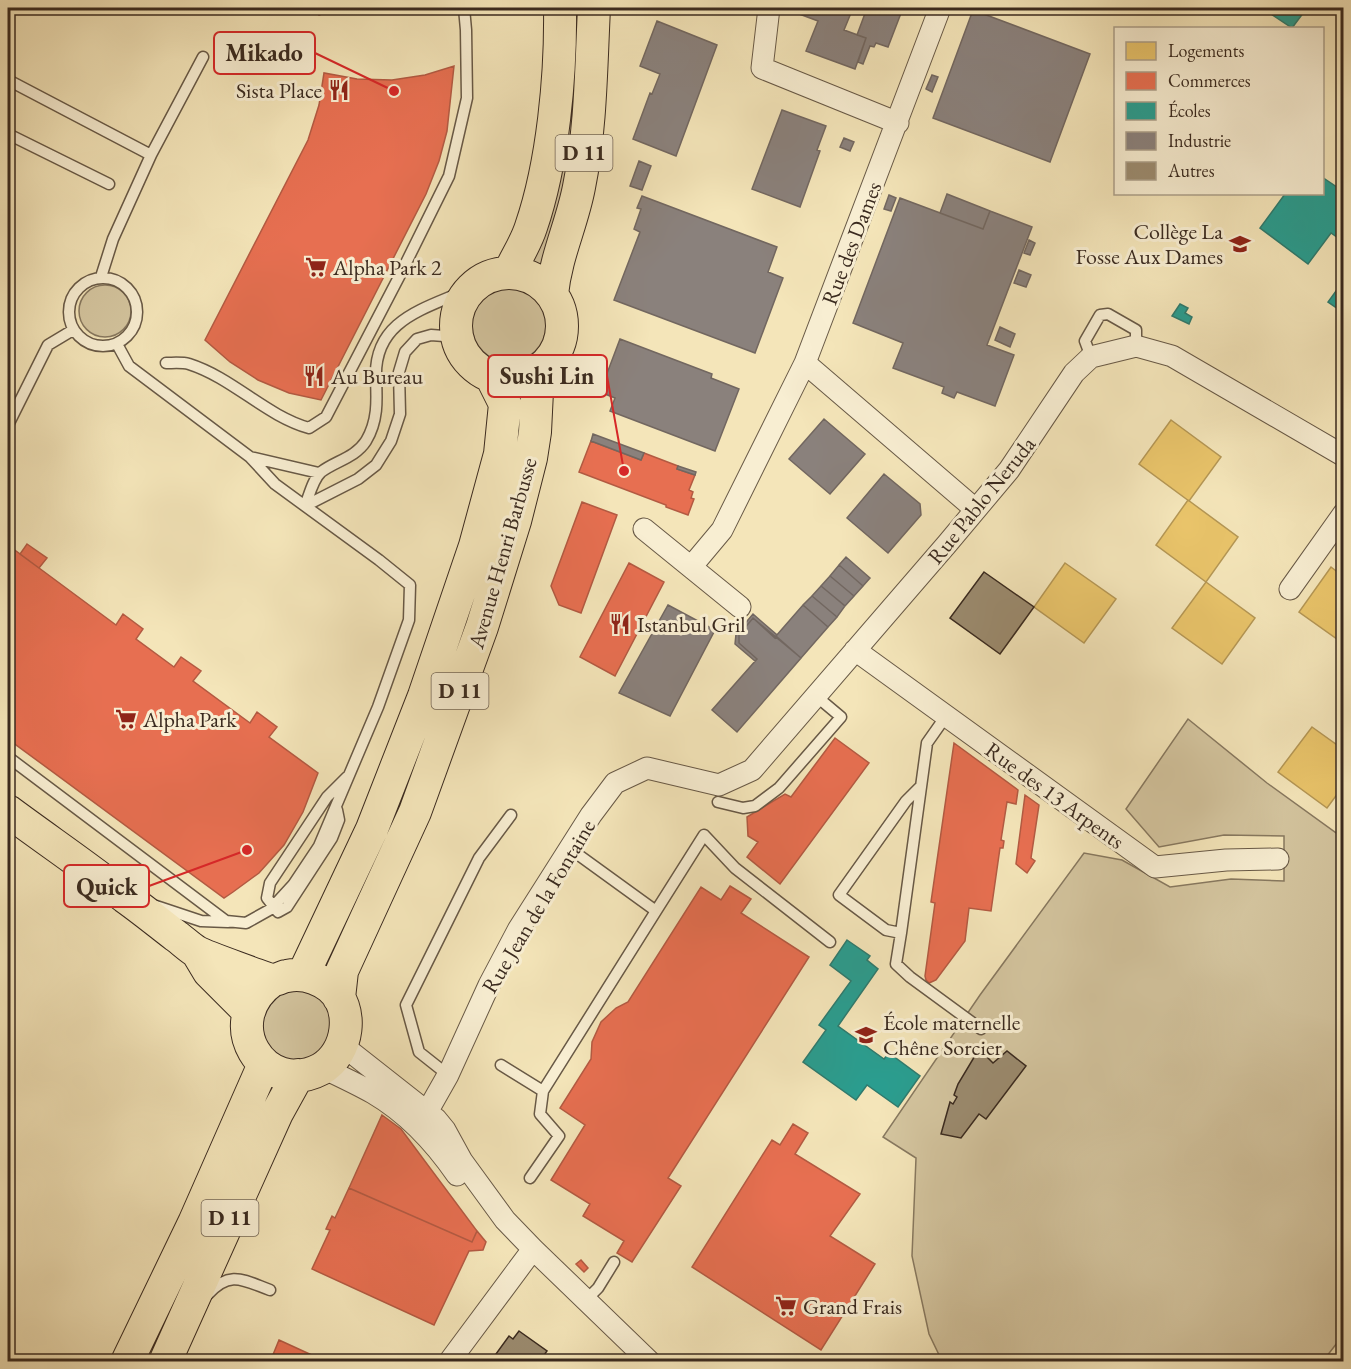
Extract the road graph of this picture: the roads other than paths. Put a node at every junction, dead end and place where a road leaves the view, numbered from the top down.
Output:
1 (464, 8) edge
2 (560, 8) edge
3 (594, 8) edge
4 (769, 8) edge
5 (940, 8) edge
6 (204, 57) dead end
7 (8, 80) edge
8 (897, 123) junction
9 (8, 134) edge
10 (152, 155) junction
11 (109, 184) dead end
12 (509, 273) junction
13 (101, 277) junction
14 (475, 285) junction
15 (552, 294) junction
16 (73, 330) junction
17 (457, 337) junction
18 (117, 344) junction
19 (1136, 346) junction
20 (1091, 357) junction
21 (166, 363) dead end
22 (805, 363) junction
23 (537, 371) junction
24 (490, 376) junction
25 (8, 425) edge
26 (1344, 456) edge
27 (250, 457) junction
28 (319, 473) junction
29 (305, 506) junction
30 (975, 509) junction
31 (1344, 513) edge
32 (644, 530) dead end
33 (691, 567) junction
34 (1290, 589) dead end
35 (740, 607) dead end
36 (855, 650) junction
37 (816, 696) junction
38 (946, 716) junction
39 (8, 757) edge
40 (647, 768) joint
41 (346, 777) dead end
42 (921, 786) junction
43 (718, 802) dead end
44 (8, 811) edge
45 (511, 815) dead end
46 (569, 849) junction
47 (1278, 860) dead end
48 (123, 895) junction
49 (273, 907) junction
50 (656, 911) junction
51 (246, 923) junction
52 (901, 933) junction
53 (830, 942) dead end
54 (197, 952) junction
55 (288, 978) junction
56 (339, 998) junction
57 (248, 1011) junction
58 (981, 1029) dead end
59 (321, 1063) junction
60 (264, 1064) junction
61 (501, 1065) dead end
62 (445, 1081) junction
63 (390, 1083) junction
64 (543, 1090) junction
65 (427, 1120) junction
66 (530, 1178) dead end
67 (505, 1220) junction
68 (533, 1249) junction
69 (614, 1262) dead end
70 (270, 1290) dead end
71 (586, 1300) junction
72 (181, 1326) junction
73 (128, 1362) edge
74 (165, 1362) edge
75 (449, 1362) edge
76 (650, 1362) edge

1 - 21 lane
2 - 12 main road, D 11
3 - 15 main road, D 11
4 - 8 street
5 - 8 street, Rue des Dames
6 - 10 lane
7 - 10 lane
8 - 22 street, Rue des Dames
9 - 11 lane
10 - 13 lane
12 - 14 main road
12 - 15 main road
13 - 16 lane
13 - 18 lane
14 - 17 main road
14 - 28 lane
15 - 23 main road
16 - 18 lane
16 - 25 lane
17 - 24 main road
17 - 29 lane
18 - 27 lane
19 - 20 street
19 - 20 lane
19 - 26 street
20 - 30 street, Rue Pablo Neruda
22 - 30 street
22 - 33 street, Rue des Dames
23 - 24 main road
23 - 56 main road, Avenue Henri Barbusse / D 11
24 - 55 main road, Avenue Henri Barbusse / D 11
27 - 28 lane
27 - 29 lane
28 - 29 lane
29 - 49 lane
30 - 36 street, Rue Pablo Neruda
31 - 34 street
32 - 33 street
33 - 35 street
36 - 37 street, Rue Pablo Neruda
36 - 38 street, Rue des 13 Arpents
37 - 40 street, Rue Pablo Neruda
37 - 43 lane
38 - 42 lane
38 - 47 street, Rue des 13 Arpents
39 - 51 lane
40 - 46 street, Rue Jean de la Fontaine
41 - 49 lane
42 - 52 lane
42 - 52 lane
44 - 48 main road
45 - 62 lane
46 - 50 lane
46 - 62 street, Rue Jean de la Fontaine
48 - 51 lane
48 - 54 main road
49 - 51 lane
50 - 53 lane
50 - 64 lane
52 - 58 lane
54 - 55 main road
54 - 57 main road
55 - 56 main road
55 - 57 main road
56 - 59 main road
57 - 60 main road
59 - 60 main road
59 - 63 street
59 - 65 street
59 - 72 main road, D 11
60 - 73 main road, D 11
61 - 64 lane
62 - 63 street
62 - 65 street, Rue Jean de la Fontaine
63 - 65 street
64 - 66 lane
65 - 67 street
65 - 67 street
67 - 68 street
68 - 71 street
68 - 75 street
69 - 71 lane
70 - 72 lane
71 - 76 street
72 - 74 main road, D 11

